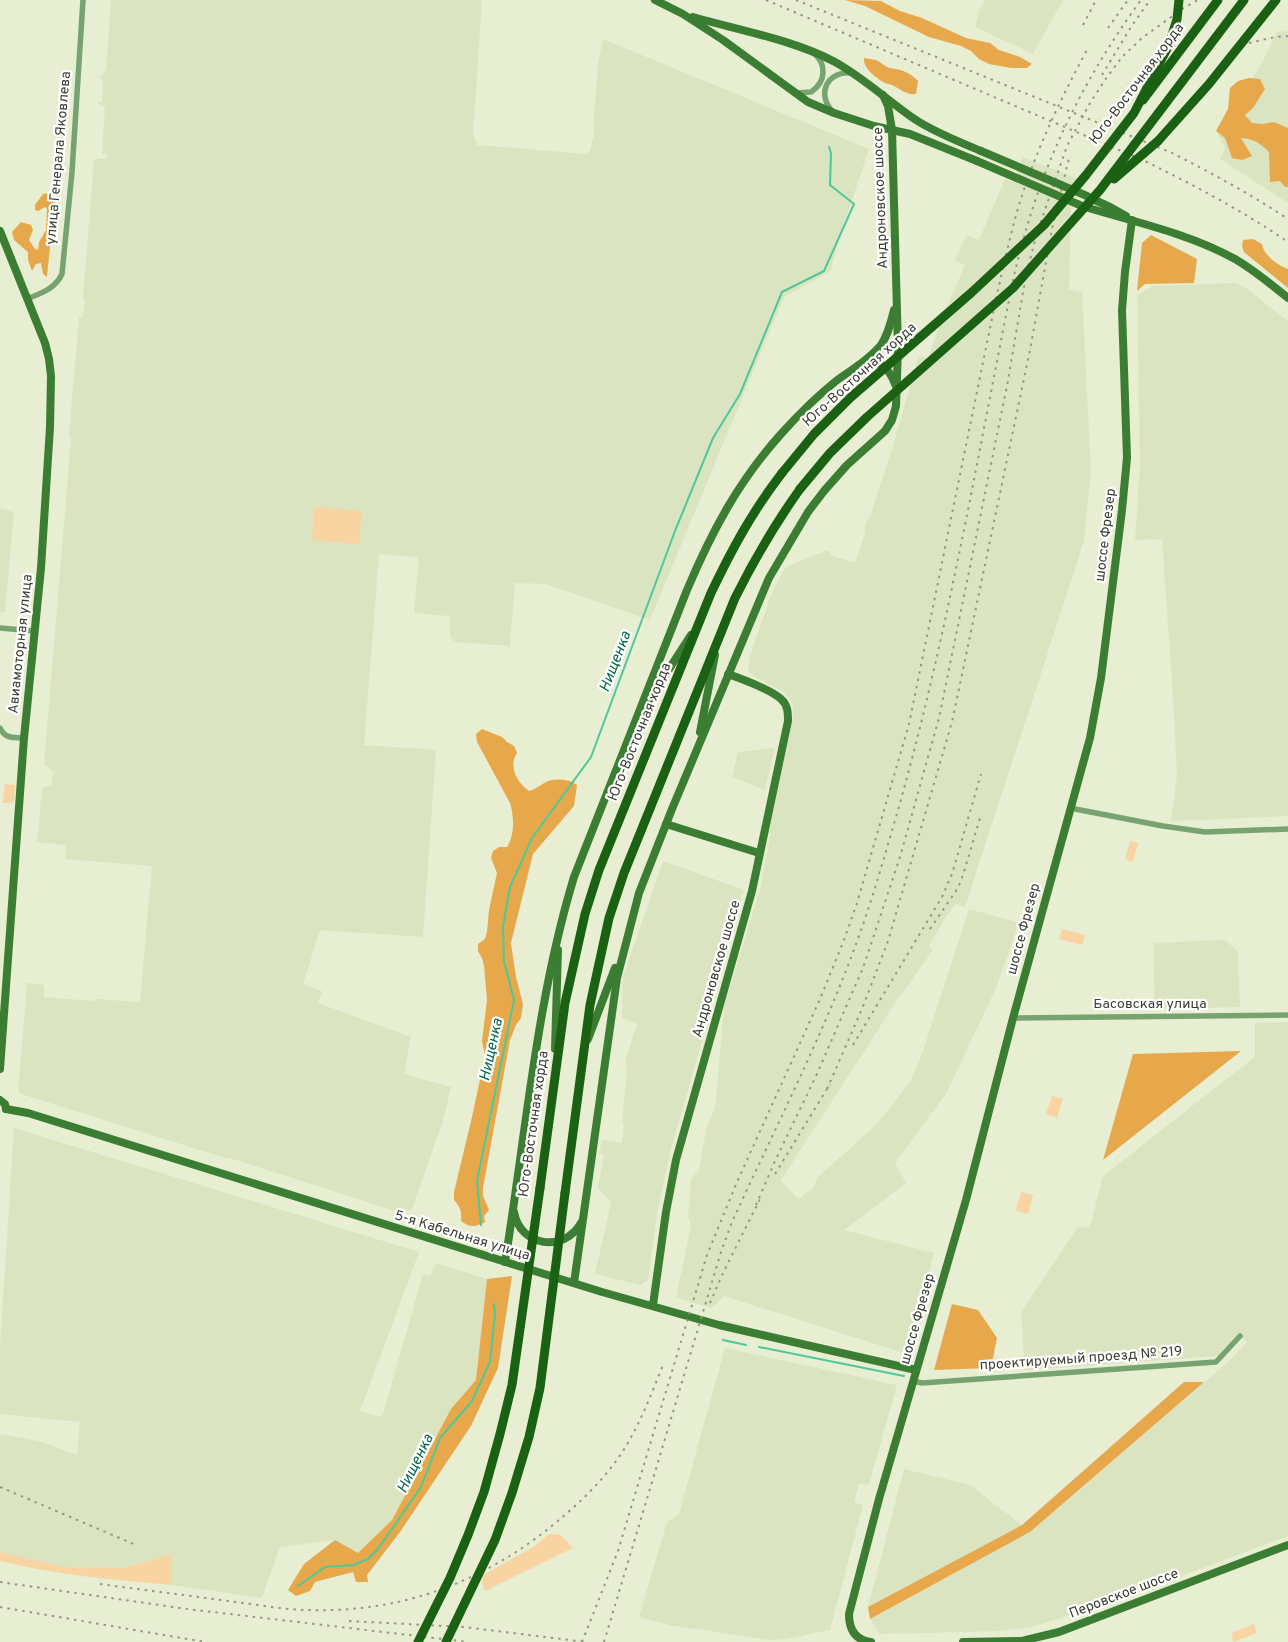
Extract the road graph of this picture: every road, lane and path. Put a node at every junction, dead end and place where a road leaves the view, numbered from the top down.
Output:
1 (83, 0) edge
2 (655, 0) edge
3 (1179, 0) edge
4 (1218, 0) edge
5 (1244, 0) edge
6 (1276, 0) edge
7 (684, 14) junction
8 (812, 52) junction
9 (854, 74) junction
10 (792, 92) junction
11 (883, 95) junction
12 (834, 113) junction
13 (1134, 113) junction
14 (892, 130) junction
15 (1100, 190) junction
16 (1132, 220) junction
17 (0, 231) edge
18 (1288, 298) edge
19 (27, 299) junction
20 (897, 300) junction
21 (856, 366) junction
22 (896, 386) junction
23 (699, 622) junction
24 (0, 628) edge
25 (34, 632) junction
26 (718, 641) junction
27 (728, 674) junction
28 (633, 726) junction
29 (0, 728) edge
30 (24, 738) junction
31 (697, 749) junction
32 (1070, 808) junction
33 (666, 824) junction
34 (1288, 829) edge
35 (759, 852) junction
36 (558, 931) junction
37 (625, 944) junction
38 (1288, 1014) edge
39 (1013, 1018) junction
40 (584, 1048) junction
41 (0, 1069) edge
42 (555, 1079) junction
43 (0, 1100) edge
44 (514, 1202) junction
45 (584, 1212) junction
46 (505, 1262) junction
47 (574, 1283) junction
48 (653, 1305) junction
49 (1240, 1336) dead end
50 (916, 1370) junction
51 (913, 1381) junction
52 (1288, 1545) edge
53 (418, 1642) edge
54 (446, 1642) edge
55 (871, 1642) edge
56 (963, 1642) edge

1 - 19 street, улица Генерала Яковлева
2 - 7 street
3 - 13 main road, bridge
4 - 13 main road, Юго-Восточная хорда, bridge
5 - 15 main road, bridge
6 - 15 main road, bridge
7 - 8 street
7 - 10 street
8 - 9 street
8 - 10 street
9 - 11 street
9 - 12 street
10 - 12 street
11 - 14 street, Андроновское шоссе
11 - 16 street, bridge
12 - 14 street
13 - 23 main road, Юго-Восточная хорда, bridge
14 - 16 street, bridge
14 - 20 street, Андроновское шоссе
15 - 26 main road, bridge
16 - 18 street
16 - 32 street, шоссе Фрезер
17 - 19 street, Авиамоторная улица
19 - 25 street, Авиамоторная улица
20 - 21 street
20 - 22 street, Андроновское шоссе
21 - 22 street
21 - 28 street
22 - 27 street, Андроновское шоссе
23 - 28 street
23 - 42 main road, Юго-Восточная хорда
24 - 25 street
25 - 30 street, Авиамоторная улица
26 - 31 street
26 - 40 main road
27 - 31 street, Андроновское шоссе
27 - 35 street, Андроновское шоссе
28 - 36 street
29 - 30 street
30 - 41 street, Авиамоторная улица
31 - 33 street
32 - 34 street
32 - 39 street, шоссе Фрезер
33 - 35 street
33 - 37 street
35 - 48 street, Андроновское шоссе
36 - 42 street
36 - 44 street
37 - 40 street
37 - 45 street
38 - 39 street, Басовская улица
39 - 50 street, шоссе Фрезер
40 - 54 main road, bridge
42 - 53 main road, Юго-Восточная хорда, bridge
43 - 46 street, 5-я Кабельная улица
44 - 45 street
44 - 46 street
45 - 47 street
46 - 47 street, 5-я Кабельная улица
47 - 48 street, 5-я Кабельная улица
48 - 50 street, 5-я Кабельная улица
49 - 51 street, проектируемый проезд № 219
50 - 51 street, шоссе Фрезер
51 - 55 street, шоссе Фрезер
52 - 56 street, Перовское шоссе

